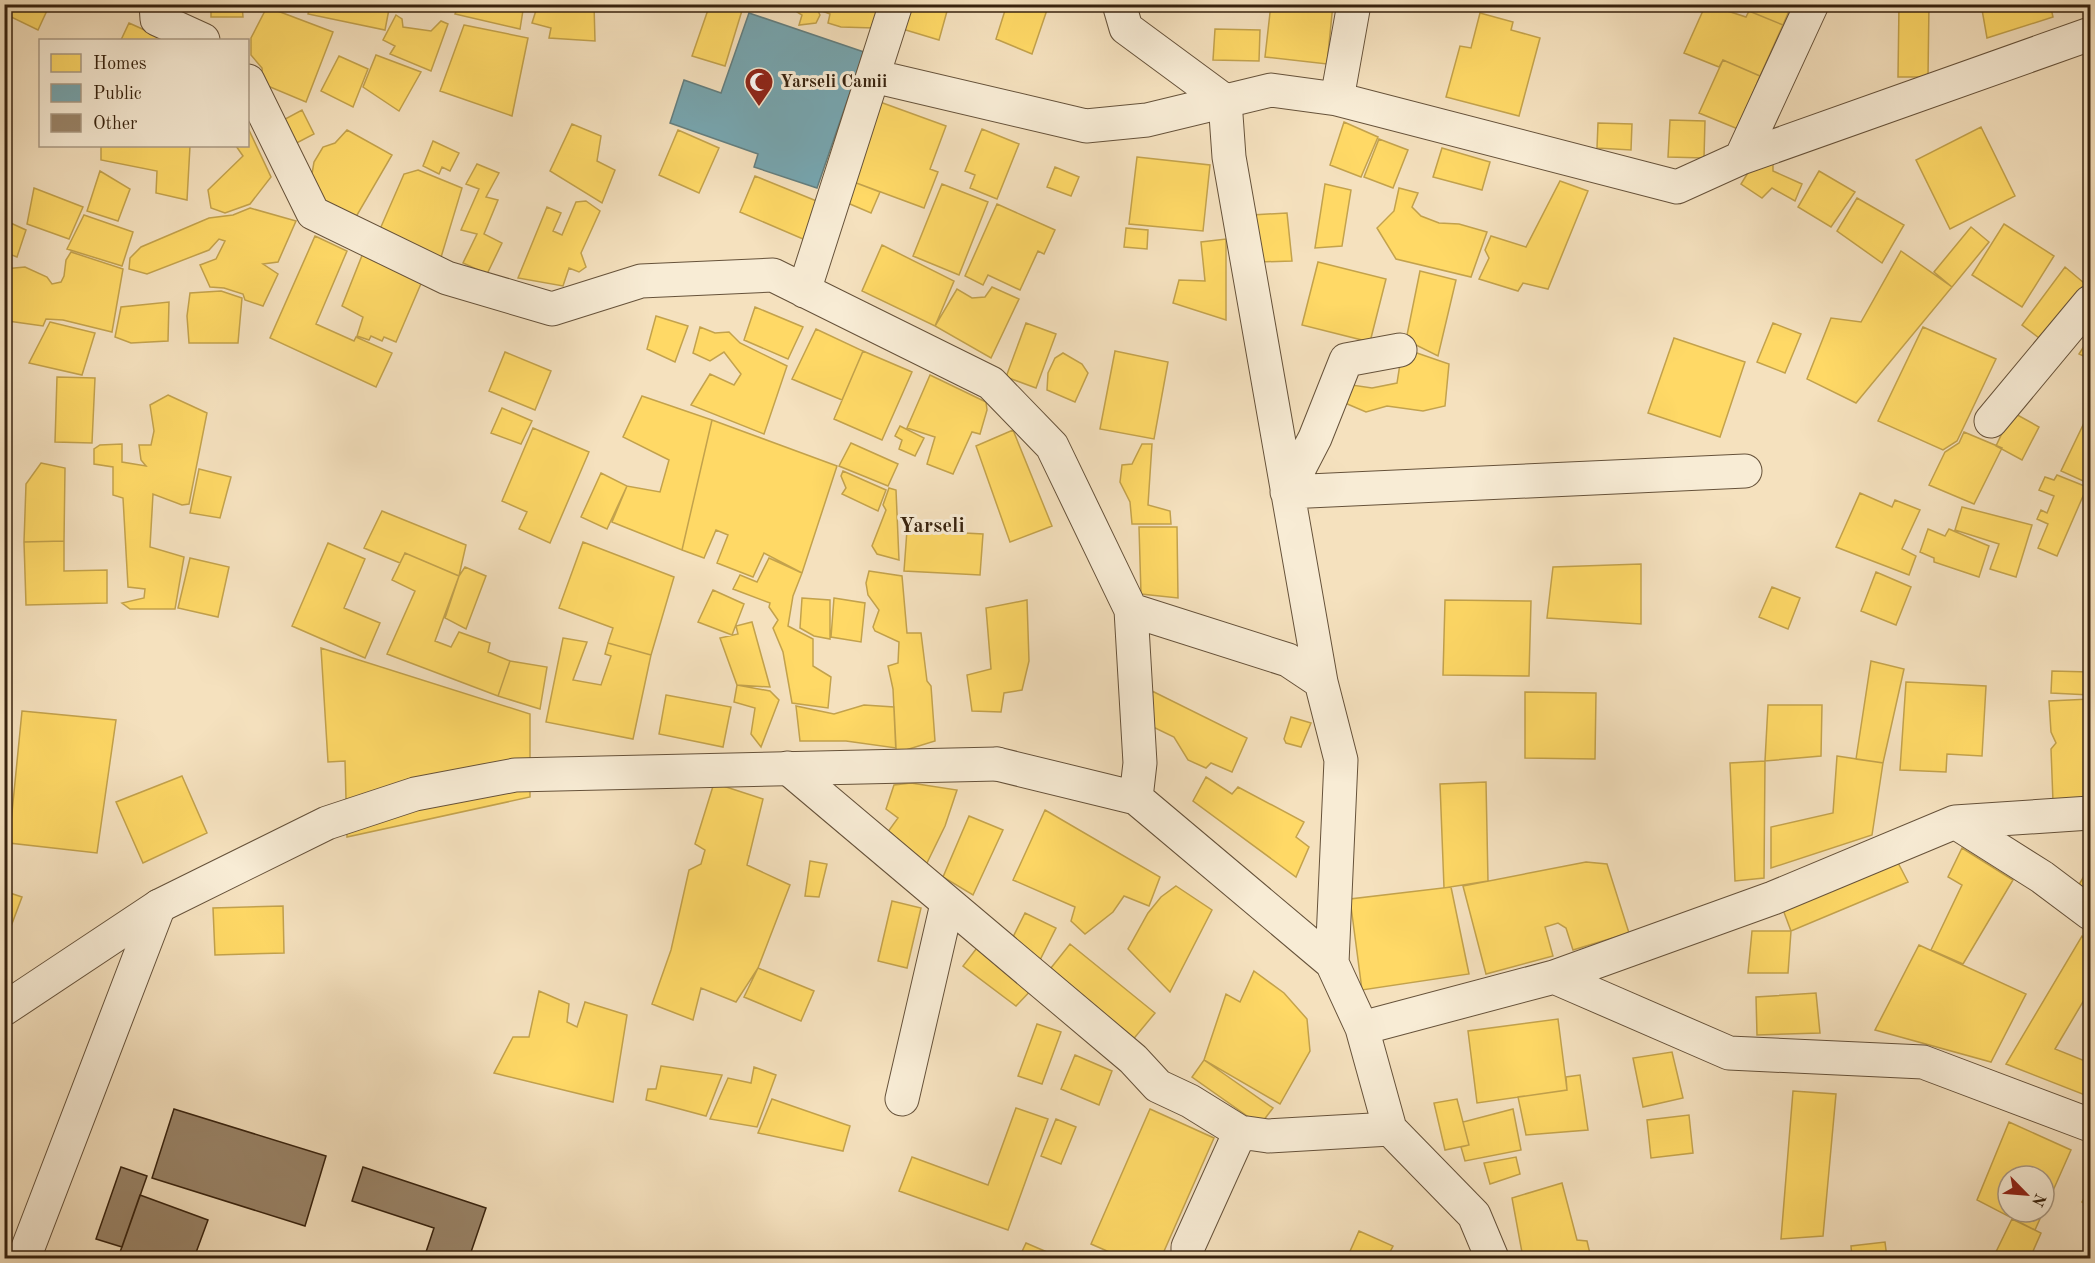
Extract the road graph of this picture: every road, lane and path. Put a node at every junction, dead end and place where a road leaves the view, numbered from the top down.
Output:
1 (156, 4) edge
2 (896, 4) edge
3 (1119, 4) edge
4 (1354, 4) edge
5 (1812, 4) edge
6 (2091, 34) edge
7 (201, 39) edge
8 (873, 76) junction
9 (249, 83) edge
10 (1337, 99) junction
11 (1225, 101) junction
12 (1741, 158) junction
13 (804, 291) junction
14 (2091, 302) edge
15 (1400, 350) dead end
16 (1991, 421) dead end
17 (1745, 471) dead end
18 (1287, 492) junction
19 (1131, 609) junction
20 (1321, 682) junction
21 (788, 768) junction
22 (1136, 798) junction
23 (2091, 813) edge
24 (1954, 822) junction
25 (947, 904) junction
26 (159, 906) junction
27 (2091, 913) edge
28 (1332, 963) junction
29 (1554, 977) junction
30 (4, 1009) edge
31 (1362, 1028) junction
32 (902, 1099) dead end
33 (2091, 1125) edge
34 (1390, 1129) junction
35 (1240, 1132) junction
36 (24, 1258) edge
37 (1188, 1258) edge
38 (1492, 1258) edge

1 - 7 street
2 - 8 street
3 - 11 street
4 - 10 street
5 - 12 street
6 - 12 street
8 - 11 street
8 - 13 street
9 - 13 street
10 - 11 street
10 - 12 street
11 - 18 street
13 - 19 street
14 - 16 street
15 - 18 street
17 - 18 street
18 - 20 street
19 - 20 street
19 - 22 street
20 - 28 street
21 - 22 street
21 - 25 street
21 - 26 street
22 - 28 street
23 - 24 street
24 - 27 street
24 - 29 street
25 - 32 street
25 - 35 street
26 - 30 street
26 - 36 street
28 - 31 street
29 - 31 street
29 - 33 street
31 - 34 street
34 - 35 street
34 - 38 street
35 - 37 street

